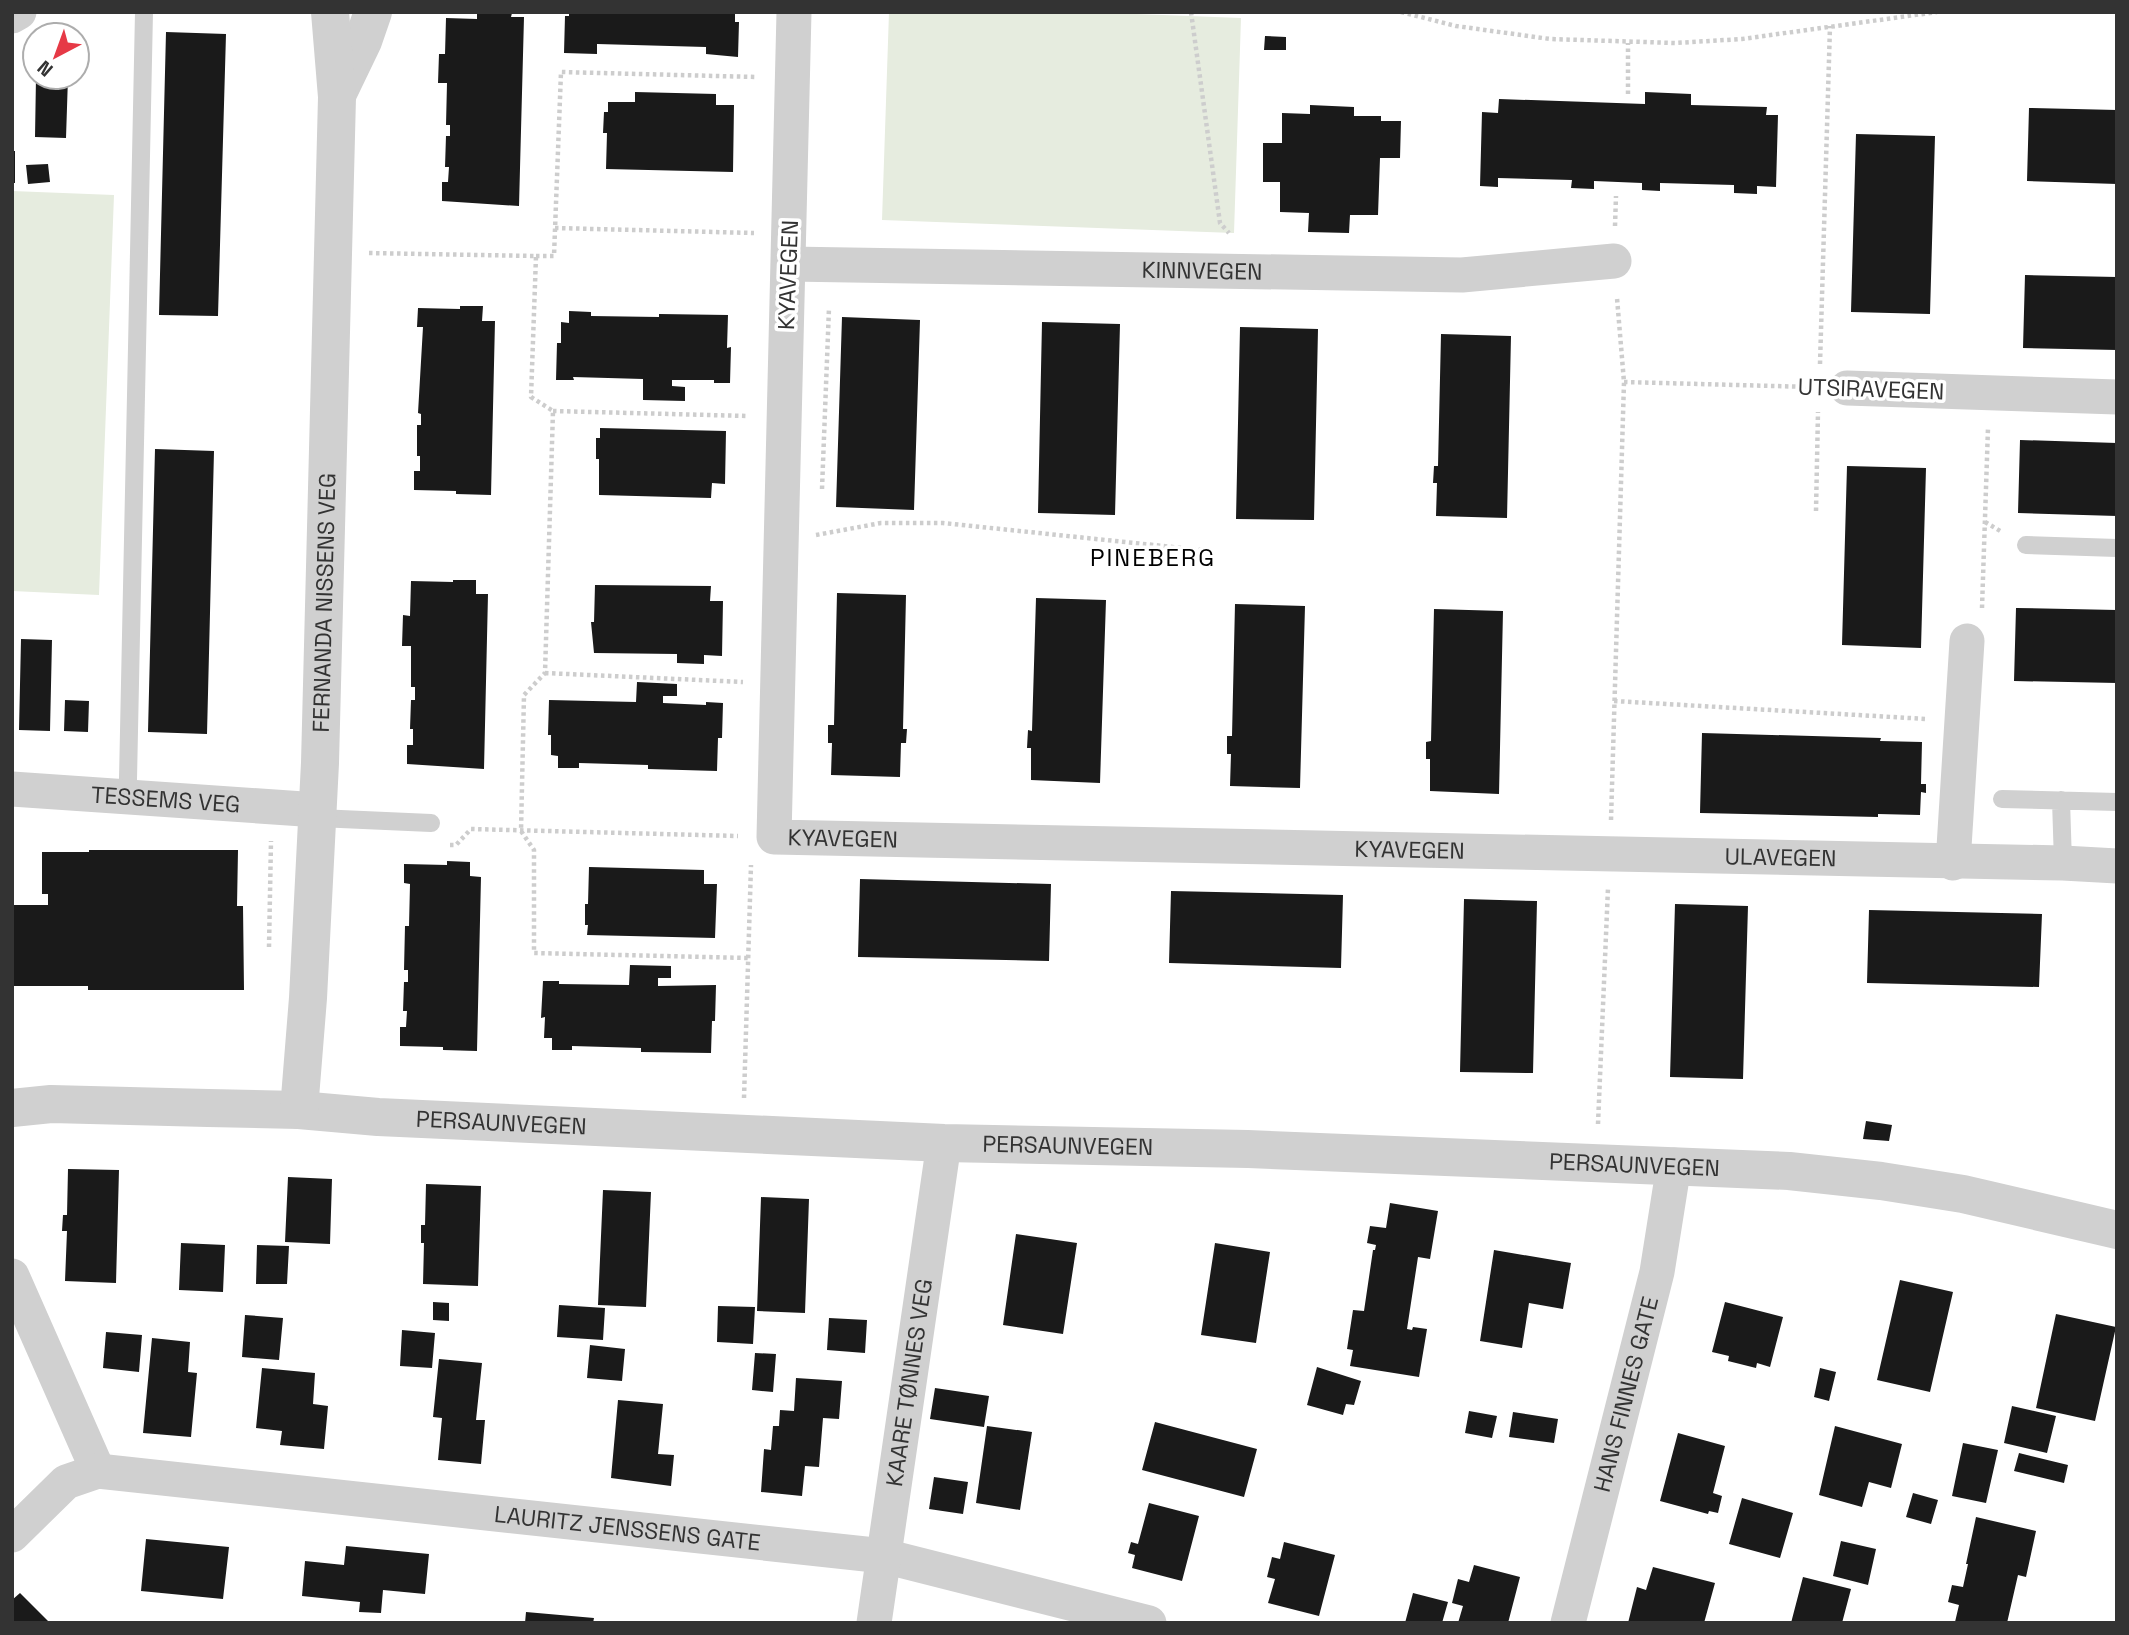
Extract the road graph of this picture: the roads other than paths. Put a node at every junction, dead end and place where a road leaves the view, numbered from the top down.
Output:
1 (19, 12) edge
2 (144, 12) edge
3 (330, 12) edge
4 (373, 12) edge
5 (794, 12) edge
6 (12, 16) edge
7 (337, 97) junction
8 (789, 249) junction
9 (1614, 261) road end
10 (1833, 387) road end
11 (2117, 397) edge
12 (2026, 545) dead end
13 (2117, 548) edge
14 (1966, 641) road end
15 (12, 789) edge
16 (125, 796) junction
17 (2002, 799) dead end
18 (2061, 800) junction
19 (2117, 802) edge
20 (318, 814) junction
21 (431, 823) dead end
22 (1610, 855) joint
23 (1954, 863) junction
24 (2063, 863) junction
25 (2117, 866) edge
26 (12, 1108) edge
27 (299, 1110) junction
28 (944, 1143) junction
29 (1674, 1165) junction
30 (2117, 1230) edge
31 (12, 1276) edge
32 (98, 1471) junction
33 (12, 1535) edge
34 (884, 1556) junction
35 (874, 1623) edge
36 (1149, 1623) edge
37 (1568, 1623) edge

1 - 6 street
2 - 16 lane
3 - 7 street, FERNANDA NISSENS VEG
4 - 7 street, FERNANDA NISSENS VEG
5 - 8 street, KYAVEGEN
7 - 20 street, FERNANDA NISSENS VEG
8 - 9 street, KINNVEGEN
8 - 22 street, KYAVEGEN
10 - 11 street, UTSIRAVEGEN
12 - 13 lane
14 - 23 street
15 - 16 street, TESSEMS VEG
16 - 20 street, TESSEMS VEG
17 - 18 lane
18 - 19 lane
18 - 24 lane
20 - 21 lane
20 - 27 street, FERNANDA NISSENS VEG
22 - 23 street, ULAVEGEN
23 - 24 street, ULAVEGEN
24 - 25 street, ULAVEGEN
26 - 27 street, PERSAUNVEGEN
27 - 28 street, PERSAUNVEGEN
28 - 29 street, PERSAUNVEGEN
28 - 34 street, KAARE TØNNES VEG
29 - 30 street, PERSAUNVEGEN
29 - 37 street, HANS FINNES GATE
31 - 32 street
32 - 33 street, LAURITZ JENSSENS GATE
32 - 34 street, LAURITZ JENSSENS GATE
34 - 35 street, KAARE TØNNES VEG
34 - 36 street, LAURITZ JENSSENS GATE

